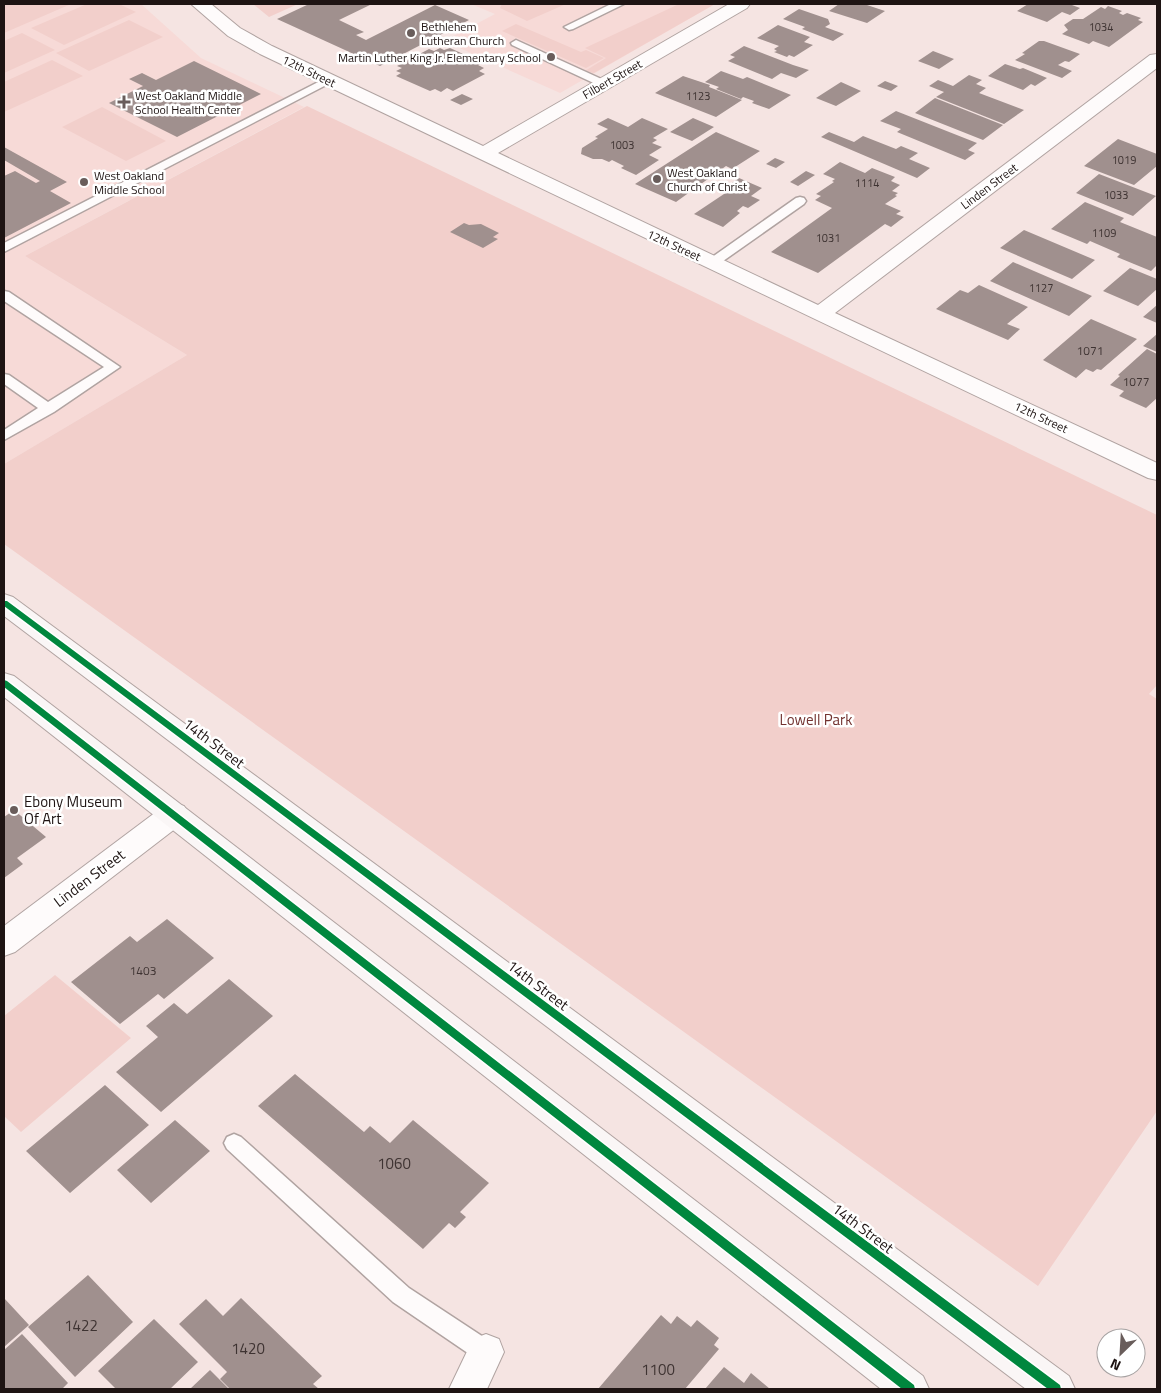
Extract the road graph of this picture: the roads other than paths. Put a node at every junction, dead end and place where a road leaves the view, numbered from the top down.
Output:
1 (200, 4) edge
2 (619, 4) edge
3 (741, 4) edge
4 (570, 27) dead end
5 (516, 43) dead end
6 (1157, 58) edge
7 (328, 80) junction
8 (604, 84) junction
9 (483, 154) junction
10 (800, 201) dead end
11 (4, 248) edge
12 (712, 263) junction
13 (4, 294) edge
14 (820, 314) junction
15 (4, 378) edge
16 (49, 409) junction
17 (4, 436) edge
18 (1157, 472) edge
19 (4, 604) edge
20 (4, 683) edge
21 (174, 814) junction
22 (4, 943) edge
23 (234, 1142) dead end
24 (486, 1352) joint
25 (468, 1389) edge
26 (910, 1389) edge
27 (1056, 1389) edge

1 - 7 street, 12th Street
2 - 4 lane
3 - 8 street, Filbert Street
5 - 8 lane
6 - 14 street, Linden Street
7 - 9 street, 12th Street
7 - 11 lane
8 - 9 street, Filbert Street
9 - 12 street, 12th Street
10 - 12 lane
12 - 14 street, 12th Street
13 - 16 lane
14 - 18 street, 12th Street
15 - 16 lane
16 - 17 lane
19 - 27 main road, 14th Street
20 - 21 main road
21 - 22 street, Linden Street
21 - 26 main road
23 - 24 lane
24 - 25 street

